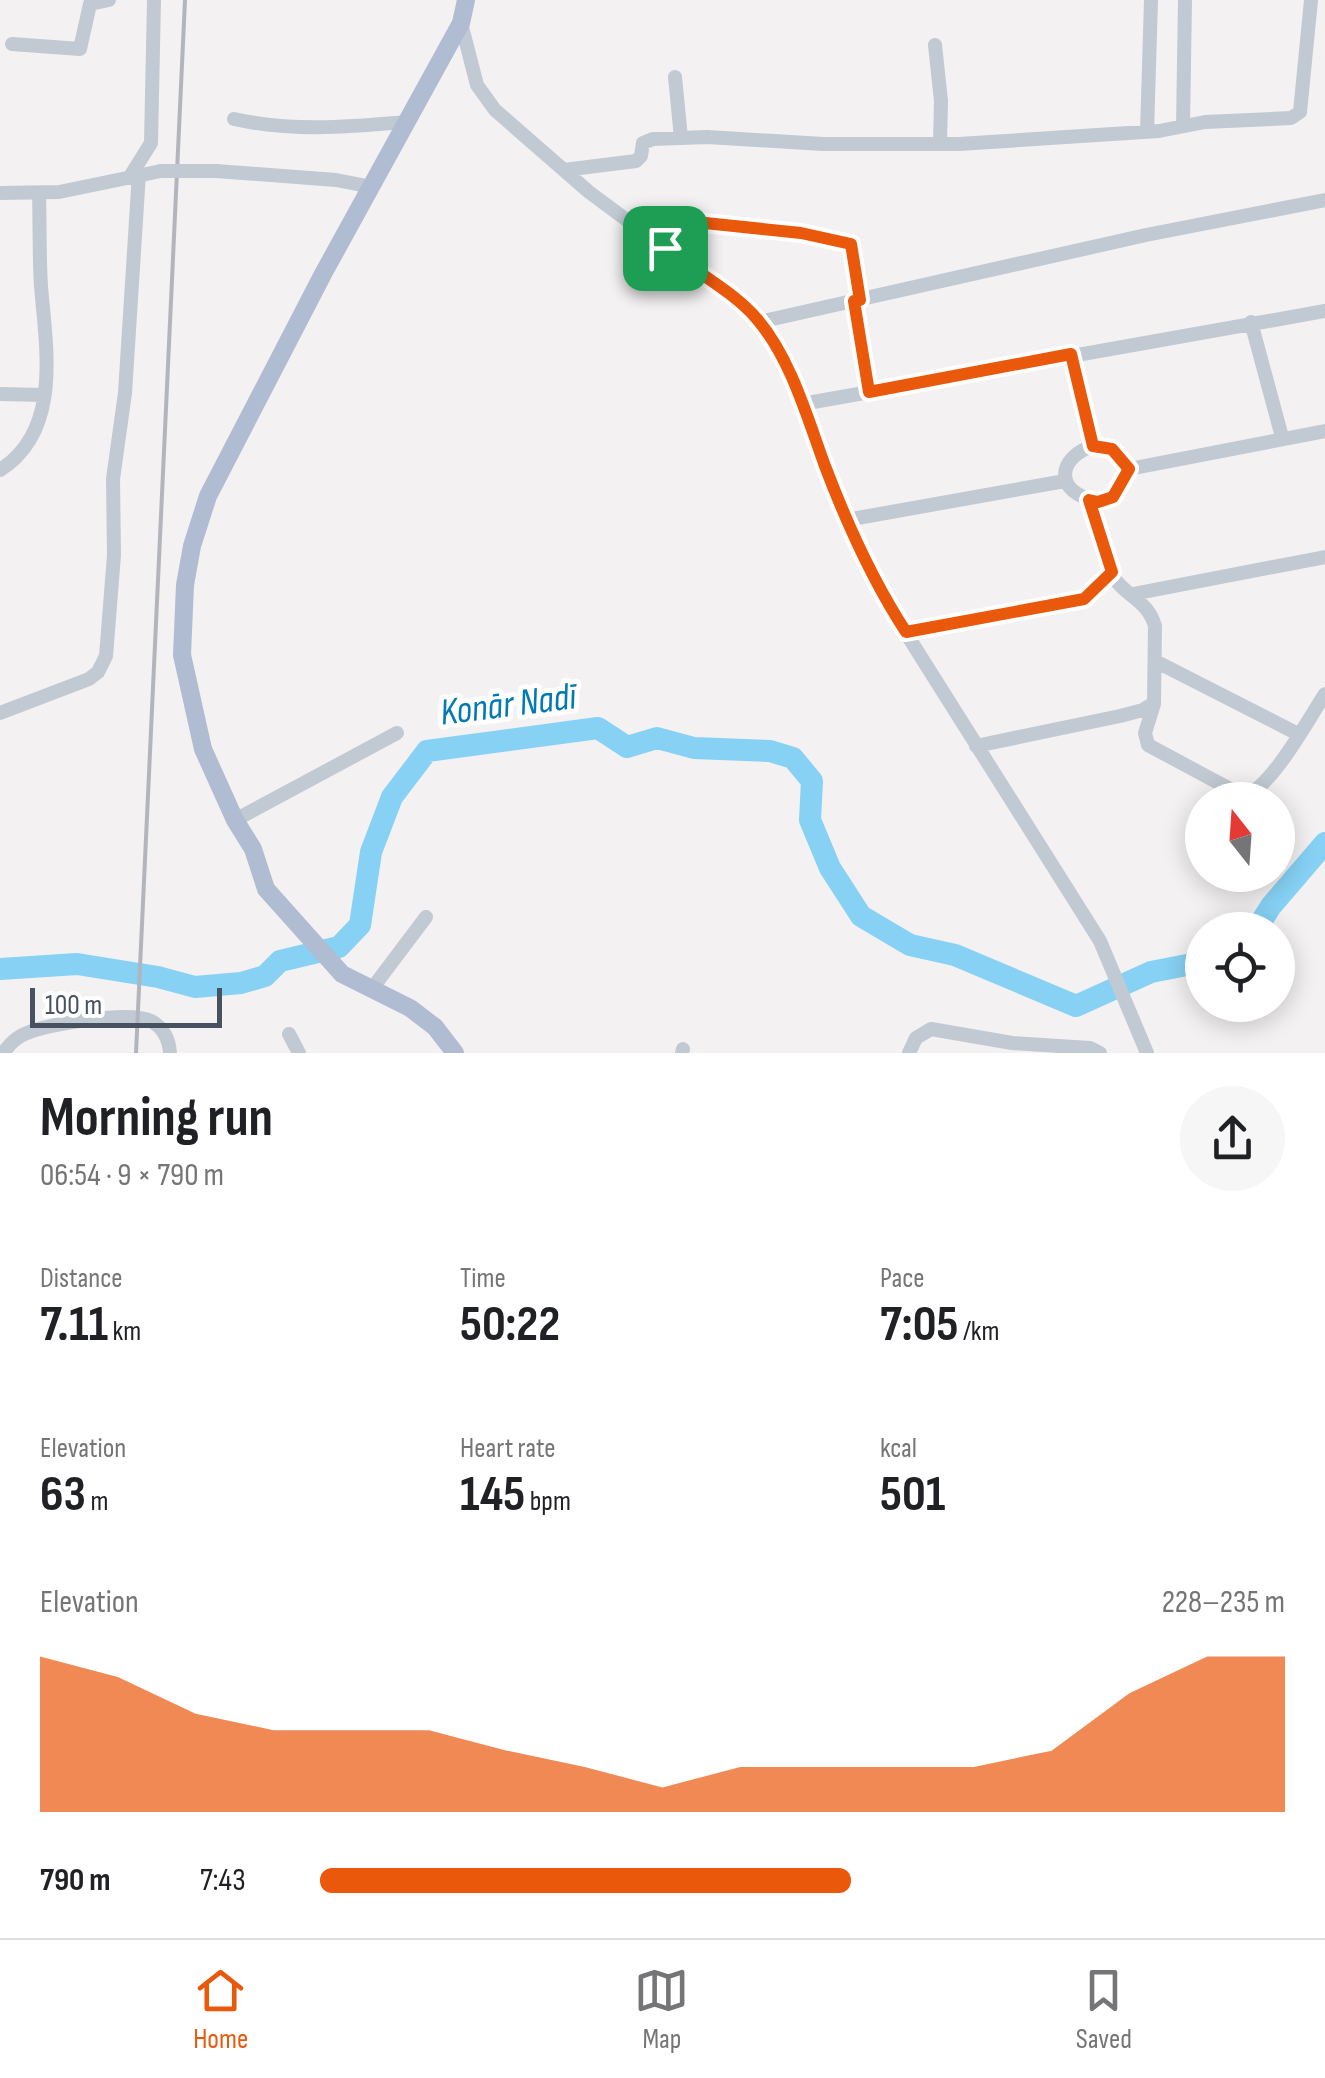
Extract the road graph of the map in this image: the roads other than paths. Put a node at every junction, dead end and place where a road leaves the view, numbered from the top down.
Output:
1 (109, 0) edge
2 (154, 0) edge
3 (466, 0) edge
4 (1151, 0) edge
5 (1185, 0) edge
6 (1311, 0) edge
7 (461, 23) junction
8 (12, 44) dead end
9 (935, 45) dead end
10 (674, 77) dead end
11 (234, 119) dead end
12 (407, 122) junction
13 (1184, 126) junction
14 (1147, 132) junction
15 (680, 138) junction
16 (940, 144) junction
17 (564, 170) junction
18 (135, 174) junction
19 (372, 186) junction
20 (0, 192) edge
21 (31, 193) junction
22 (1325, 200) edge
23 (0, 203) edge
24 (665, 248) junction
25 (857, 300) junction
26 (1325, 311) edge
27 (759, 322) junction
28 (1251, 322) junction
29 (1071, 354) junction
30 (869, 392) junction
31 (0, 394) edge
32 (44, 395) junction
33 (802, 404) junction
34 (1325, 431) edge
35 (1282, 437) junction
36 (1093, 446) junction
37 (1129, 469) junction
38 (0, 470) edge
39 (1064, 481) junction
40 (1089, 500) junction
41 (846, 520) junction
42 (1322, 560) edge
43 (1112, 572) junction
44 (1133, 594) junction
45 (906, 632) junction
46 (1156, 661) junction
47 (1325, 694) edge
48 (1154, 703) junction
49 (0, 713) edge
50 (397, 733) dead end
51 (1298, 734) junction
52 (976, 746) junction
53 (235, 820) junction
54 (426, 917) dead end
55 (371, 990) junction
56 (289, 1034) dead end
57 (3, 1053) edge
58 (170, 1053) edge
59 (299, 1053) edge
60 (456, 1053) edge
61 (909, 1053) edge
62 (1100, 1053) edge
63 (1146, 1053) edge

1 - 8 street
2 - 18 street
3 - 7 main road
4 - 14 street
5 - 13 street
6 - 13 street
7 - 12 main road
7 - 17 street
9 - 16 street
10 - 15 street
11 - 12 street
12 - 19 main road
13 - 14 street
14 - 16 street
15 - 16 street
15 - 17 street
17 - 24 street
18 - 19 street, bridge
18 - 21 street
18 - 49 street
19 - 53 main road
20 - 21 street
21 - 23 street
21 - 32 street
22 - 25 street
24 - 25 street
24 - 27 street
25 - 27 street
25 - 30 street
26 - 28 street
27 - 33 street
28 - 29 street
28 - 35 street
29 - 30 street
29 - 36 street
30 - 33 street
31 - 32 street
32 - 38 street
33 - 41 street
34 - 35 street
35 - 37 street
36 - 37 street
36 - 39 street
37 - 40 street
39 - 40 street
39 - 41 street
40 - 43 street
41 - 45 street
42 - 44 street
43 - 44 street
43 - 45 street
44 - 46 street
45 - 52 street
46 - 48 street
46 - 51 street
47 - 51 street
48 - 51 street
48 - 52 street
50 - 53 street
52 - 63 street
53 - 55 main road
54 - 55 street
55 - 60 main road
56 - 59 street
57 - 58 street
61 - 62 street

